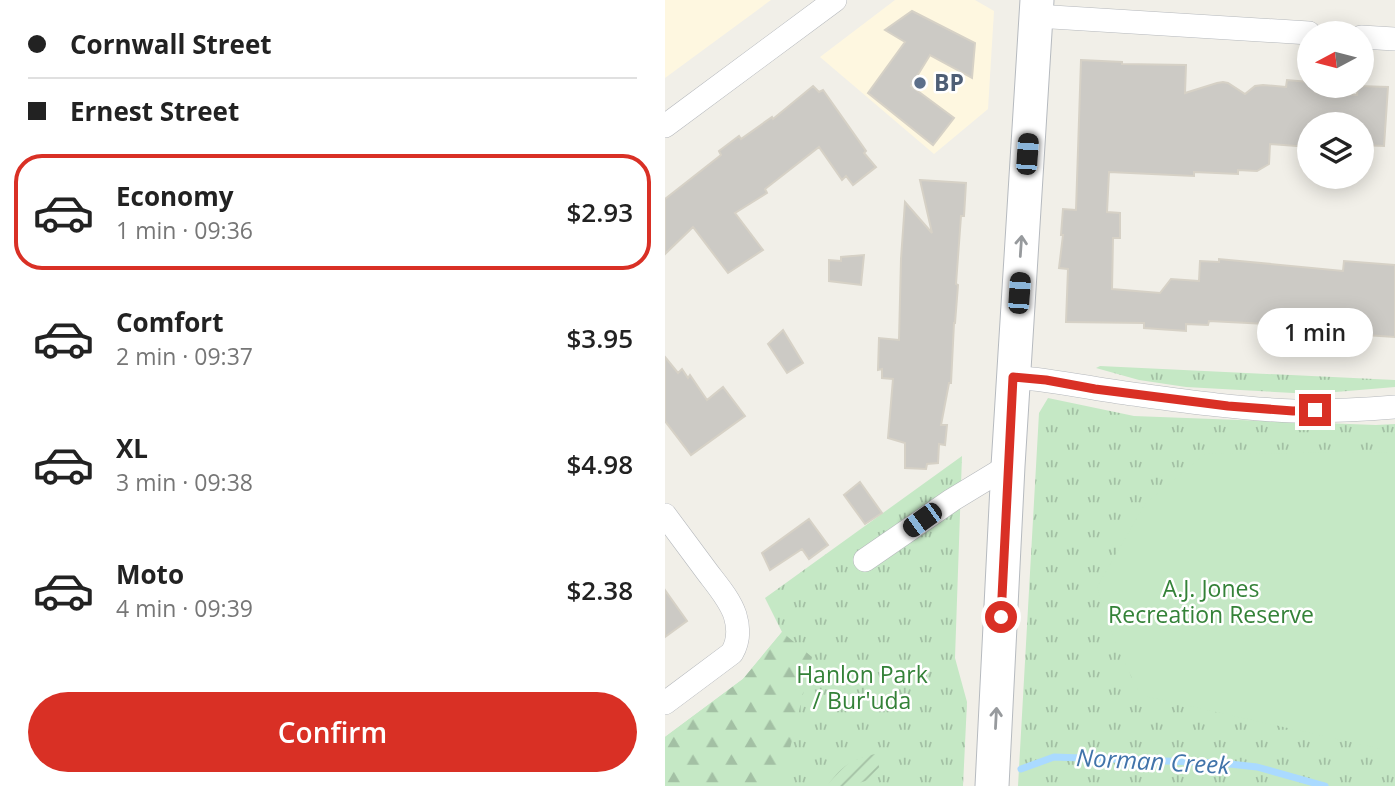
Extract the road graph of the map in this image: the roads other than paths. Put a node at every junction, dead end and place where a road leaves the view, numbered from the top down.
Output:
1 (835, 0) edge
2 (1036, 8) edge
3 (1297, 32) edge
4 (1374, 38) edge
5 (1395, 39) edge
6 (665, 126) edge
7 (1013, 377) junction
8 (1395, 407) edge
9 (1008, 466) junction
10 (665, 515) edge
11 (865, 560) dead end
12 (665, 703) edge
13 (992, 786) edge

1 - 6 street
2 - 3 street
7 -> 2 main road
4 - 5 street
7 - 8 street
7 - 9 main road
9 - 11 street
13 -> 9 main road
10 - 12 street

